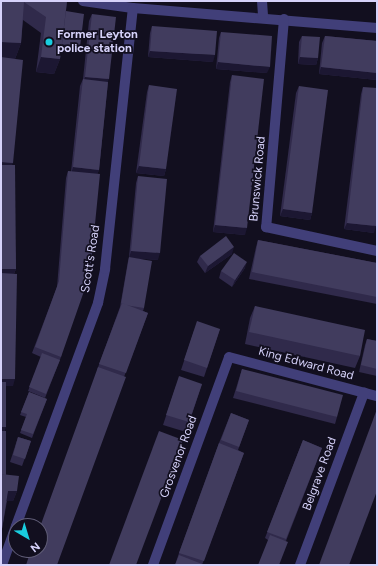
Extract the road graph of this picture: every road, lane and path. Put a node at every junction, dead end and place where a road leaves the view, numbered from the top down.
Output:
1 (83, 1) edge
2 (262, 1) edge
3 (134, 8) junction
4 (262, 17) junction
5 (284, 19) junction
6 (377, 28) edge
7 (377, 251) edge
8 (229, 357) joint
9 (364, 393) junction
10 (377, 396) edge
11 (19, 518) edge
12 (8, 548) edge
13 (2, 565) edge
14 (153, 565) edge
15 (300, 565) edge

1 - 3 street
2 - 4 street
3 - 4 street
3 - 11 street, Scott's Road
4 - 5 street
5 - 6 street
5 - 7 street, Brunswick Road
8 - 9 street, King Edward Road
8 - 14 street, Grosvenor Road
9 - 10 street, King Edward Road
9 - 15 street, Belgrave Road
12 - 13 street, Scott's Road

